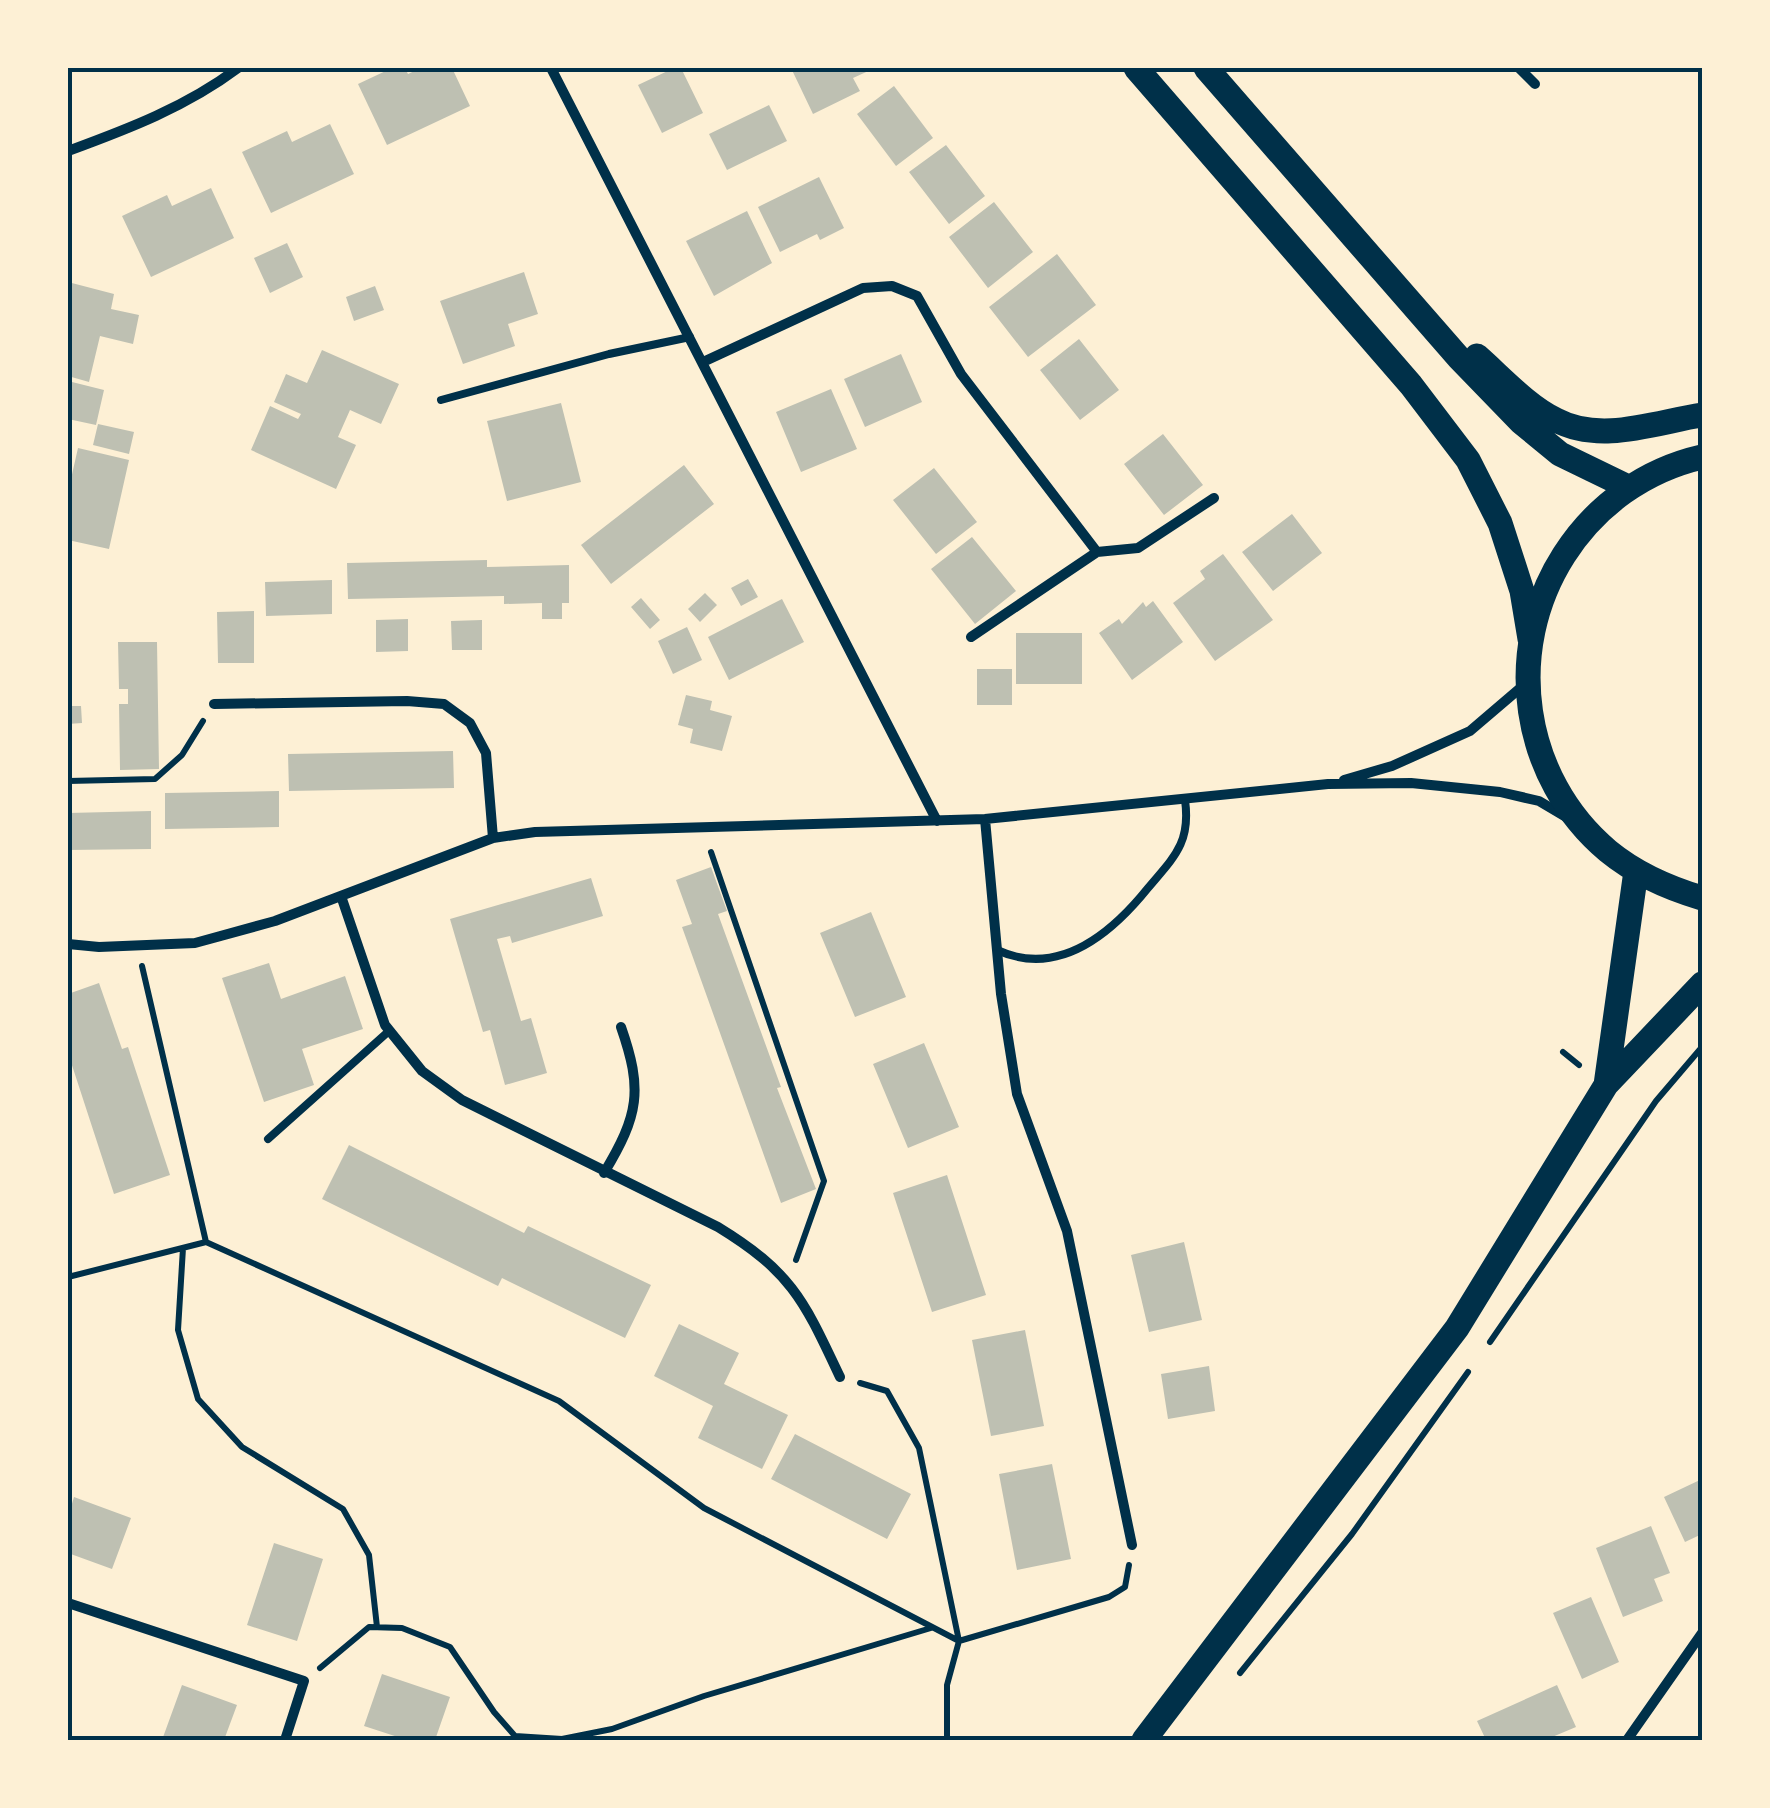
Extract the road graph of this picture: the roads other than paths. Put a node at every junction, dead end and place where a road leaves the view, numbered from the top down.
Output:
1 (238, 68) edge
2 (551, 68) edge
3 (1136, 68) edge
4 (1206, 68) edge
5 (1519, 68) edge
6 (1535, 84) dead end
7 (68, 151) edge
8 (1394, 283) junction
9 (690, 336) junction
10 (703, 362) junction
11 (441, 400) dead end
12 (1702, 415) edge
13 (1702, 456) edge
14 (1628, 487) junction
15 (1214, 498) dead end
16 (1097, 552) junction
17 (972, 637) dead end
18 (1530, 639) junction
19 (1526, 684) junction
20 (214, 704) road end
21 (1328, 784) junction
22 (1185, 800) junction
23 (985, 819) junction
24 (937, 821) junction
25 (1584, 828) junction
26 (493, 838) junction
27 (1636, 871) junction
28 (341, 896) junction
29 (1702, 898) edge
30 (68, 944) edge
31 (996, 950) junction
32 (1702, 984) edge
33 (621, 1026) dead end
34 (390, 1030) junction
35 (1606, 1085) junction
36 (268, 1139) dead end
37 (604, 1173) junction
38 (840, 1378) road end
39 (1132, 1545) dead end
40 (68, 1603) edge
41 (1702, 1634) edge
42 (285, 1740) edge
43 (1144, 1740) edge
44 (1627, 1740) edge

1 - 7 street
2 - 9 street
3 - 18 main road
4 - 8 main road
5 - 6 street
8 - 12 main road
8 - 14 main road
9 - 10 street
9 - 11 lane
10 - 16 street
10 - 24 street
13 - 14 main road
14 - 18 main road
15 - 16 street
16 - 17 street
18 - 19 main road
19 - 21 street
19 - 25 main road
20 - 26 street
21 - 22 street
21 - 25 street
22 - 23 street
22 - 31 lane
23 - 24 street
23 - 31 street
24 - 26 street
25 - 27 main road
26 - 28 street
27 - 29 main road
27 - 35 main road
28 - 30 street
28 - 34 street
31 - 39 street
32 - 35 main road
33 - 37 street
34 - 36 lane
34 - 37 street
35 - 43 main road
37 - 38 street
40 - 42 street
41 - 44 street

